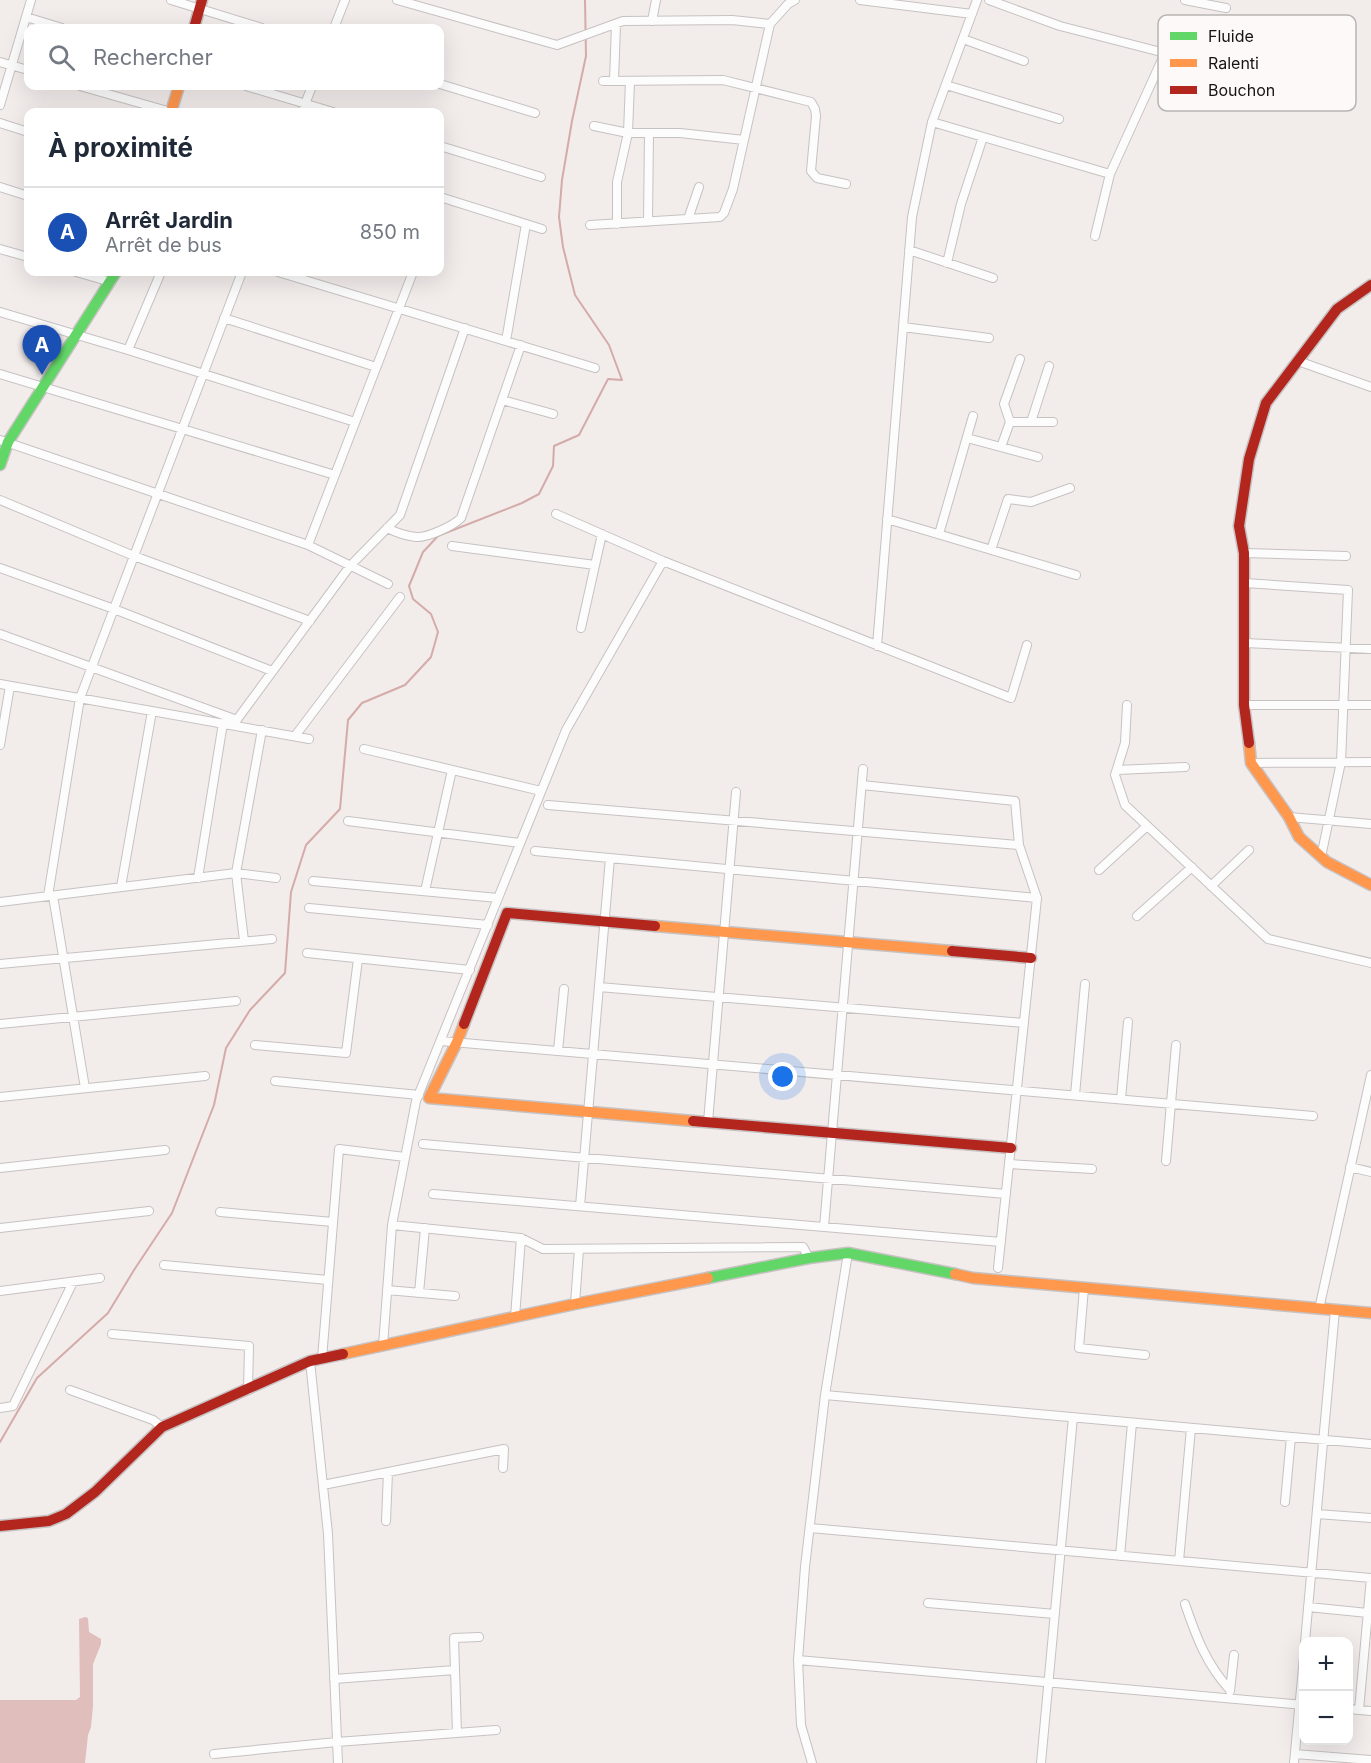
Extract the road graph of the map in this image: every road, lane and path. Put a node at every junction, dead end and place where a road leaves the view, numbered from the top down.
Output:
1 (31, 0) edge
2 (171, 0) edge
3 (345, 0) edge
4 (397, 0) edge
5 (656, 0) edge
6 (795, 0) edge
7 (860, 0) edge
8 (977, 0) edge
9 (989, 0) edge
10 (1185, 0) edge
11 (201, 4) edge
12 (1226, 8) dead end
13 (972, 14) junction
14 (26, 17) junction
15 (652, 21) junction
16 (49, 24) edge
17 (195, 24) edge
18 (252, 24) edge
19 (336, 24) edge
20 (616, 24) junction
21 (770, 24) junction
22 (963, 39) junction
23 (1158, 51) edge
24 (1024, 61) dead end
25 (0, 62) edge
26 (12, 65) junction
27 (1158, 68) edge
28 (24, 69) edge
29 (603, 81) dead end
30 (614, 81) junction
31 (630, 81) junction
32 (444, 85) edge
33 (946, 85) junction
34 (755, 89) junction
35 (94, 90) edge
36 (177, 90) edge
37 (259, 90) edge
38 (310, 90) edge
39 (305, 104) junction
40 (0, 105) edge
41 (157, 108) edge
42 (172, 108) edge
43 (304, 108) edge
44 (319, 108) edge
45 (535, 113) dead end
46 (1059, 119) dead end
47 (933, 122) junction
48 (0, 123) edge
49 (594, 126) dead end
50 (24, 131) edge
51 (628, 133) junction
52 (649, 133) junction
53 (983, 137) junction
54 (744, 140) junction
55 (444, 147) edge
56 (1110, 174) junction
57 (541, 177) dead end
58 (846, 184) dead end
59 (0, 187) edge
60 (699, 187) dead end
61 (24, 195) edge
62 (444, 200) edge
63 (688, 219) junction
64 (648, 222) junction
65 (526, 224) junction
66 (617, 224) junction
67 (590, 225) dead end
68 (542, 229) dead end
69 (1095, 236) dead end
70 (0, 249) edge
71 (909, 250) junction
72 (24, 257) edge
73 (947, 263) junction
74 (159, 276) edge
75 (240, 276) edge
76 (291, 276) edge
77 (411, 276) edge
78 (114, 277) edge
79 (993, 278) dead end
80 (1371, 285) edge
81 (399, 308) junction
82 (0, 312) edge
83 (224, 318) junction
84 (903, 327) junction
85 (465, 328) junction
86 (77, 334) junction
87 (989, 338) dead end
88 (506, 341) junction
89 (521, 345) junction
90 (128, 350) junction
91 (1020, 359) dead end
92 (1298, 360) junction
93 (1048, 366) dead end
94 (376, 367) junction
95 (595, 368) dead end
96 (0, 374) edge
97 (203, 374) junction
98 (43, 387) junction
99 (1371, 387) edge
100 (502, 400) junction
101 (553, 414) dead end
102 (973, 416) dead end
103 (355, 422) junction
104 (1010, 422) junction
105 (1031, 422) junction
106 (1053, 422) dead end
107 (182, 429) junction
108 (967, 438) junction
109 (4, 441) edge
110 (1001, 447) junction
111 (1038, 457) dead end
112 (0, 465) edge
113 (334, 475) junction
114 (1070, 488) dead end
115 (158, 493) junction
116 (0, 500) edge
117 (556, 514) dead end
118 (887, 519) junction
119 (387, 528) junction
120 (602, 534) junction
121 (939, 534) junction
122 (308, 545) junction
123 (452, 546) dead end
124 (992, 550) junction
125 (1244, 553) junction
126 (134, 556) junction
127 (1346, 556) dead end
128 (663, 561) junction
129 (595, 565) junction
130 (350, 566) junction
131 (0, 568) edge
132 (1076, 574) dead end
133 (1245, 583) junction
134 (388, 584) dead end
135 (400, 597) dead end
136 (114, 609) junction
137 (310, 621) junction
138 (581, 628) dead end
139 (0, 634) edge
140 (1245, 643) junction
141 (1027, 645) dead end
142 (878, 646) junction
143 (1346, 648) junction
144 (1371, 649) edge
145 (92, 667) junction
146 (272, 671) junction
147 (0, 684) edge
148 (10, 686) junction
149 (80, 698) junction
150 (1344, 704) junction
151 (1127, 705) dead end
152 (1244, 705) junction
153 (1371, 705) edge
154 (152, 711) junction
155 (223, 723) junction
156 (235, 723) junction
157 (262, 730) junction
158 (295, 736) junction
159 (309, 739) dead end
160 (0, 745) edge
161 (364, 749) dead end
162 (1251, 762) junction
163 (1341, 762) junction
164 (1371, 762) edge
165 (1185, 767) dead end
166 (863, 769) dead end
167 (452, 770) junction
168 (1117, 770) junction
169 (862, 785) junction
170 (541, 791) junction
171 (736, 792) dead end
172 (548, 805) dead end
173 (1289, 817) junction
174 (1329, 820) junction
175 (348, 821) dead end
176 (734, 821) junction
177 (1371, 824) edge
178 (1147, 826) junction
179 (438, 832) junction
180 (858, 832) junction
181 (520, 843) junction
182 (1019, 846) junction
183 (535, 850) dead end
184 (1249, 850) dead end
185 (1321, 857) junction
186 (610, 858) junction
187 (1192, 867) junction
188 (729, 869) junction
189 (1099, 870) dead end
190 (236, 873) junction
191 (198, 878) junction
192 (276, 879) dead end
193 (313, 881) dead end
194 (854, 881) junction
195 (1211, 885) junction
196 (1371, 885) edge
197 (121, 888) junction
198 (425, 891) junction
199 (51, 896) junction
200 (498, 898) junction
201 (1037, 898) junction
202 (0, 902) edge
203 (309, 908) dead end
204 (1137, 916) dead end
205 (604, 921) junction
206 (488, 925) junction
207 (724, 931) junction
208 (272, 939) dead end
209 (244, 941) junction
210 (848, 942) junction
211 (307, 953) dead end
212 (63, 958) junction
213 (358, 958) junction
214 (1031, 958) junction
215 (1371, 963) edge
216 (0, 964) edge
217 (470, 970) junction
218 (1085, 984) dead end
219 (599, 987) junction
220 (564, 989) dead end
221 (718, 997) junction
222 (236, 1001) dead end
223 (843, 1008) junction
224 (73, 1017) junction
225 (1128, 1022) dead end
226 (1024, 1023) junction
227 (0, 1024) edge
228 (441, 1041) junction
229 (457, 1042) junction
230 (1176, 1045) dead end
231 (255, 1046) dead end
232 (558, 1051) junction
233 (593, 1054) junction
234 (712, 1064) junction
235 (837, 1075) junction
236 (1371, 1075) edge
237 (206, 1076) dead end
238 (275, 1081) dead end
239 (85, 1088) junction
240 (1017, 1090) junction
241 (419, 1095) junction
242 (1075, 1095) junction
243 (0, 1097) edge
244 (1121, 1099) junction
245 (1171, 1104) junction
246 (1368, 1104) edge
247 (588, 1112) junction
248 (1313, 1116) dead end
249 (708, 1122) junction
250 (832, 1132) junction
251 (423, 1144) dead end
252 (1011, 1148) junction
253 (165, 1150) dead end
254 (405, 1157) junction
255 (584, 1158) junction
256 (1166, 1161) dead end
257 (1009, 1164) junction
258 (1350, 1167) junction
259 (0, 1168) edge
260 (1092, 1169) dead end
261 (1371, 1172) edge
262 (828, 1178) junction
263 (433, 1194) dead end
264 (1006, 1194) junction
265 (580, 1206) junction
266 (150, 1211) dead end
267 (220, 1212) dead end
268 (333, 1222) junction
269 (392, 1225) junction
270 (0, 1227) edge
271 (824, 1227) junction
272 (425, 1228) junction
273 (521, 1238) junction
274 (1001, 1242) junction
275 (579, 1249) junction
276 (848, 1253) junction
277 (809, 1258) junction
278 (164, 1265) dead end
279 (998, 1268) dead end
280 (100, 1278) dead end
281 (328, 1280) junction
282 (73, 1282) junction
283 (1084, 1287) junction
284 (387, 1290) junction
285 (0, 1292) edge
286 (419, 1293) junction
287 (455, 1296) dead end
288 (575, 1304) junction
289 (1319, 1309) junction
290 (1335, 1310) junction
291 (1371, 1313) edge
292 (515, 1317) junction
293 (112, 1334) dead end
294 (383, 1346) junction
295 (1145, 1355) dead end
296 (316, 1360) junction
297 (70, 1390) dead end
298 (248, 1390) junction
299 (825, 1395) junction
300 (0, 1408) edge
301 (1073, 1417) junction
302 (1132, 1423) junction
303 (162, 1427) junction
304 (1191, 1428) junction
305 (1291, 1437) junction
306 (1323, 1440) junction
307 (1371, 1444) edge
308 (503, 1468) dead end
309 (388, 1472) junction
310 (323, 1485) junction
311 (1285, 1502) dead end
312 (1317, 1514) junction
313 (1371, 1518) edge
314 (386, 1521) dead end
315 (0, 1526) edge
316 (810, 1528) junction
317 (1060, 1550) junction
318 (1120, 1556) junction
319 (1179, 1561) junction
320 (1311, 1573) junction
321 (1371, 1578) edge
322 (928, 1603) dead end
323 (1185, 1604) dead end
324 (1308, 1607) junction
325 (1368, 1613) junction
326 (1055, 1614) junction
327 (479, 1637) dead end
328 (1305, 1637) edge
329 (1234, 1654) dead end
330 (798, 1660) junction
331 (455, 1670) junction
332 (334, 1679) junction
333 (1048, 1682) junction
334 (1229, 1694) junction
335 (1299, 1705) edge
336 (1353, 1709) edge
337 (1359, 1710) junction
338 (1371, 1711) edge
339 (1299, 1721) edge
340 (496, 1730) dead end
341 (457, 1733) junction
342 (337, 1742) junction
343 (214, 1754) dead end
344 (1295, 1754) junction
345 (1371, 1761) edge
346 (338, 1763) edge
347 (812, 1763) edge
348 (1041, 1763) edge
349 (1294, 1763) edge

1 - 14 street
2 - 11 street
3 - 19 street
4 - 20 street
5 - 15 street
6 - 21 street
7 - 13 street
8 - 13 street
9 - 23 street
10 - 12 street
11 - 17 street
11 - 18 street
13 - 22 street
14 - 16 street
14 - 26 street
15 - 20 street
15 - 21 street
20 - 30 street
21 - 34 street
22 - 24 street
22 - 33 street
25 - 26 street
26 - 28 street
26 - 40 street
27 - 56 street
29 - 30 street
30 - 31 street
31 - 34 street
31 - 51 street
32 - 45 street
33 - 46 street
33 - 47 street
34 - 54 street
34 - 58 street
35 - 41 street
36 - 42 street
37 - 39 street
38 - 39 street
39 - 43 street
39 - 44 street
47 - 53 street
47 - 71 street
48 - 50 street
49 - 51 street
51 - 52 street
51 - 66 street
52 - 54 street
52 - 64 street
53 - 56 street
53 - 73 street
54 - 63 street
55 - 57 street
56 - 69 street
59 - 61 street
60 - 63 street
62 - 65 street
63 - 64 street
64 - 66 street
65 - 68 street
65 - 88 street
66 - 67 street
70 - 72 street
71 - 73 street
71 - 84 street
73 - 79 street
74 - 90 street
75 - 83 street
76 - 81 street
77 - 81 street
78 - 86 street
80 - 92 street
81 - 85 street
81 - 94 street
82 - 86 street
83 - 94 street
83 - 97 street
84 - 87 street
84 - 118 street
85 - 88 street
85 - 119 street
86 - 90 street
86 - 98 street
88 - 89 street
89 - 95 street
89 - 100 street
90 - 97 street
91 - 104 street
92 - 99 street
92 - 125 street
93 - 105 street
94 - 103 street
96 - 98 street
97 - 103 street
97 - 107 street
98 - 107 street
98 - 109 street
100 - 101 street
100 - 119 street
102 - 108 street
103 - 113 street
104 - 105 street
104 - 110 street
105 - 106 street
107 - 113 street
107 - 115 street
108 - 110 street
108 - 121 street
109 - 112 street
109 - 115 street
110 - 111 street
113 - 122 street
114 - 124 street
115 - 122 street
115 - 126 street
116 - 126 street
117 - 120 street
118 - 121 street
118 - 142 street
119 - 130 street
120 - 128 street
120 - 129 street
121 - 124 street
122 - 130 street
123 - 129 street
124 - 132 street
125 - 127 street
125 - 133 street
126 - 136 street
126 - 137 street
128 - 142 street
128 - 170 street
129 - 138 street
130 - 134 street
130 - 137 street
131 - 136 street
133 - 140 street
133 - 143 street
135 - 158 street
136 - 145 street
136 - 146 street
137 - 146 street
139 - 145 street
140 - 143 street
140 - 152 street
141 - 142 street
143 - 144 street
143 - 150 street
145 - 149 street
145 - 156 street
146 - 156 street
147 - 148 street
148 - 149 street
148 - 160 street
149 - 154 street
149 - 199 street
150 - 152 street
150 - 153 street
150 - 163 street
151 - 168 street
152 - 162 street
154 - 155 street
154 - 197 street
155 - 156 street
155 - 191 street
156 - 157 street
157 - 158 street
157 - 190 street
158 - 159 street
161 - 167 street
162 - 163 street
162 - 173 street
163 - 164 street
163 - 174 street
165 - 168 street
166 - 169 street
167 - 170 street
167 - 179 street
168 - 178 street
169 - 180 street
169 - 182 street
170 - 181 street
171 - 176 street
172 - 176 street
173 - 174 street
173 - 185 street
174 - 177 street
174 - 185 street
175 - 179 street
176 - 180 street
176 - 188 street
178 - 187 street
178 - 189 street
179 - 181 street
179 - 198 street
180 - 182 street
180 - 194 street
181 - 200 street
182 - 201 street
183 - 186 street
184 - 195 street
185 - 196 street
186 - 188 street
186 - 205 street
187 - 195 street
187 - 204 street
188 - 194 street
188 - 207 street
190 - 191 street
190 - 192 street
190 - 209 street
191 - 197 street
193 - 198 street
194 - 201 street
194 - 210 street
195 - 215 street
197 - 199 street
198 - 200 street
199 - 202 street
199 - 212 street
200 - 206 street
201 - 214 street
203 - 206 street
205 - 207 street
205 - 219 street
205 - 229 street
206 - 217 street
207 - 210 street
207 - 221 street
208 - 209 street
209 - 212 street
210 - 214 street
210 - 223 street
211 - 213 street
212 - 216 street
212 - 224 street
213 - 217 street
213 - 231 street
214 - 226 street
217 - 228 street
218 - 242 street
219 - 221 street
219 - 233 street
220 - 232 street
221 - 223 street
221 - 234 street
222 - 224 street
223 - 226 street
223 - 235 street
224 - 227 street
224 - 239 street
225 - 244 street
226 - 240 street
228 - 229 street
228 - 241 street
229 - 232 street
229 - 247 street
230 - 245 street
232 - 233 street
233 - 234 street
233 - 247 street
234 - 235 street
234 - 249 street
235 - 240 street
235 - 250 street
236 - 246 street
237 - 239 street
238 - 241 street
239 - 243 street
240 - 242 street
240 - 252 street
241 - 254 street
242 - 244 street
244 - 245 street
245 - 248 street
245 - 256 street
246 - 258 street
247 - 249 street
247 - 255 street
249 - 250 street
250 - 252 street
250 - 262 street
251 - 255 street
252 - 257 street
253 - 259 street
254 - 268 street
254 - 269 street
255 - 262 street
255 - 265 street
257 - 260 street
257 - 264 street
258 - 261 street
258 - 289 street
262 - 264 street
262 - 271 street
263 - 265 street
264 - 274 street
265 - 271 street
266 - 270 street
267 - 268 street
268 - 281 street
269 - 272 street
269 - 284 street
271 - 274 street
272 - 273 street
272 - 286 street
273 - 275 street
273 - 292 street
274 - 279 street
275 - 277 street
275 - 288 street
276 - 277 street
276 - 283 street
276 - 299 street
277 - 288 street
278 - 281 street
280 - 282 street
281 - 296 street
282 - 285 street
282 - 300 street
283 - 289 street
283 - 295 street
284 - 286 street
284 - 294 street
286 - 287 street
288 - 292 street
289 - 290 street
290 - 291 street
290 - 306 street
292 - 294 street
293 - 298 street
294 - 296 street
296 - 298 street
296 - 310 street
297 - 303 street
298 - 303 street
299 - 301 street
299 - 316 street
301 - 302 street
301 - 317 street
302 - 304 street
302 - 318 street
303 - 315 street
304 - 305 street
304 - 319 street
305 - 306 street
305 - 311 street
306 - 307 street
306 - 312 street
308 - 309 street
309 - 310 street
309 - 314 street
310 - 332 street
312 - 313 street
312 - 320 street
316 - 317 street
316 - 330 street
317 - 318 street
317 - 326 street
318 - 319 street
319 - 320 street
320 - 321 street
320 - 324 street
321 - 325 street
322 - 326 street
323 - 334 street
324 - 325 street
324 - 328 street
325 - 337 street
326 - 333 street
327 - 331 street
329 - 334 street
330 - 333 street
330 - 347 street
331 - 332 street
331 - 341 street
332 - 342 street
333 - 334 street
333 - 348 street
334 - 335 street
336 - 337 street
337 - 338 street
339 - 344 street
340 - 341 street
341 - 342 street
342 - 343 street
342 - 346 street
344 - 345 street
344 - 349 street

